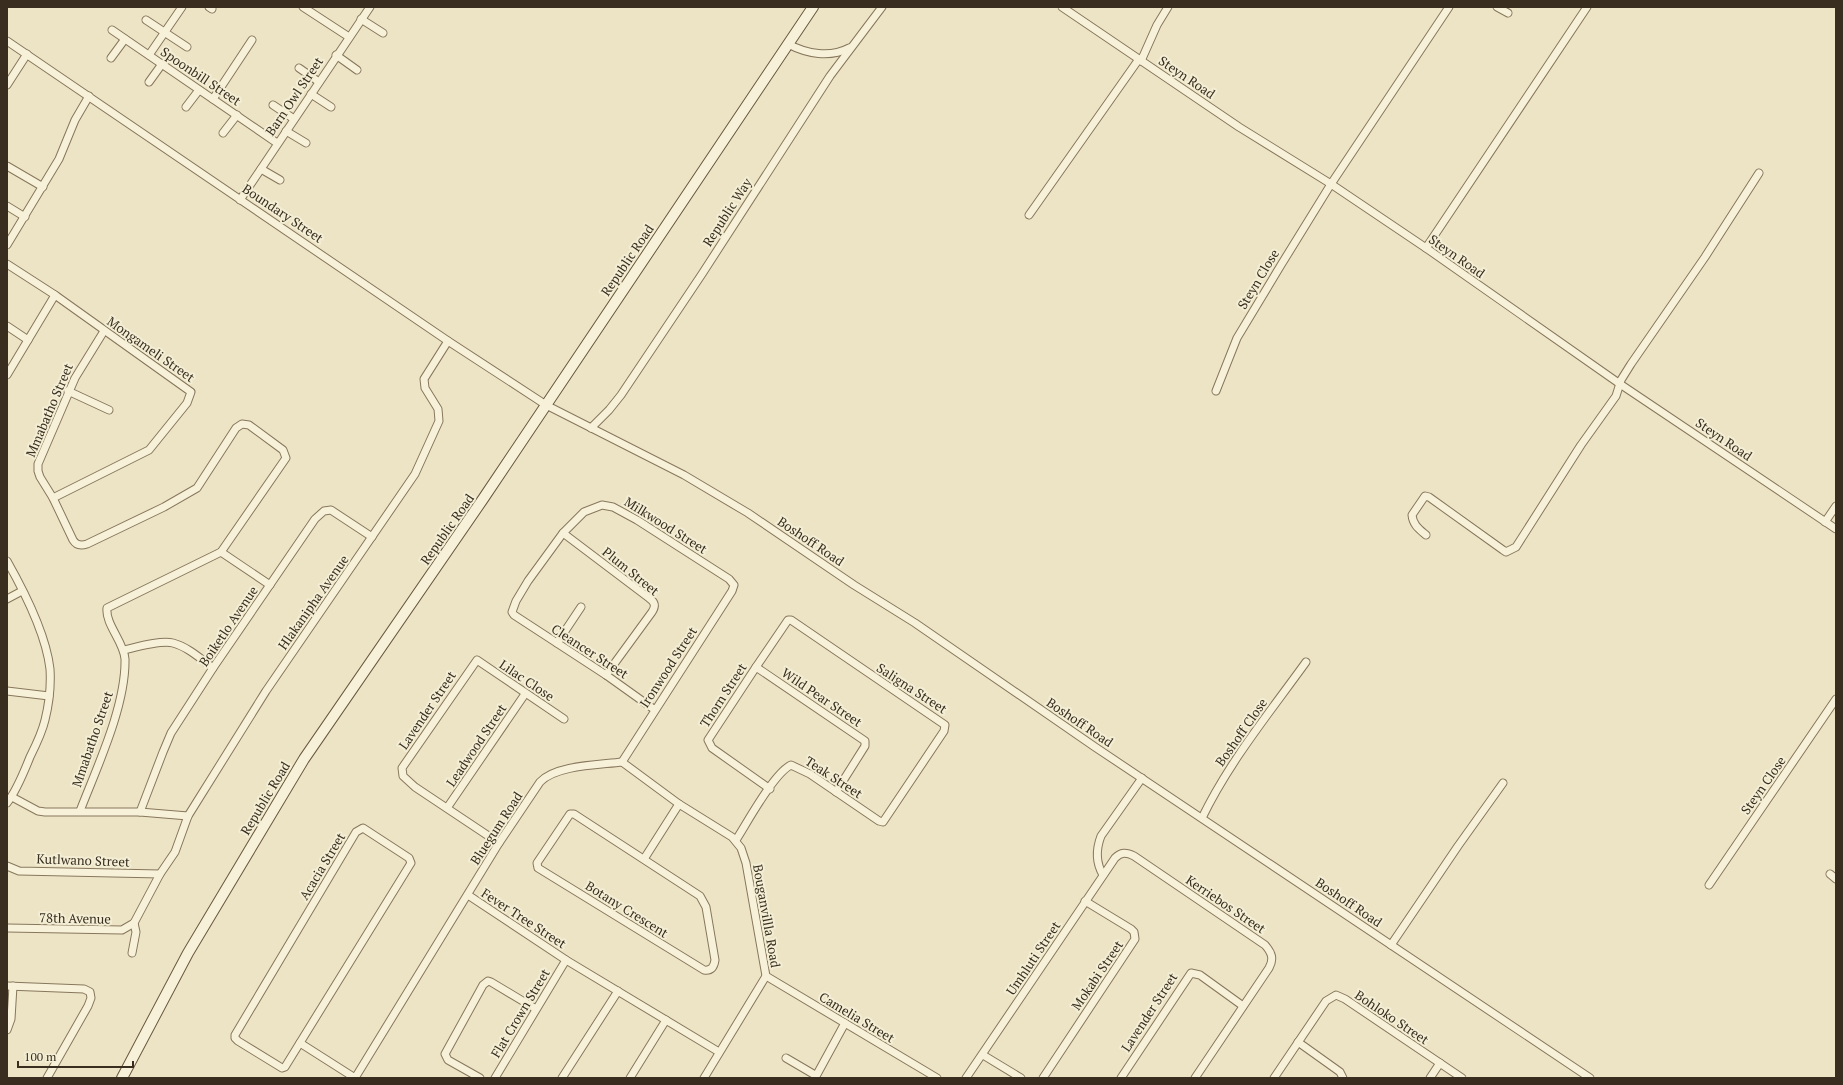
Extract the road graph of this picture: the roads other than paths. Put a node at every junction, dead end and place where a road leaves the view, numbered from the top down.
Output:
1 (182, 7) edge
2 (303, 7) edge
3 (370, 7) edge
4 (813, 7) edge
5 (882, 7) edge
6 (1062, 7) edge
7 (1168, 7) edge
8 (1449, 7) edge
9 (1497, 7) edge
10 (1587, 7) edge
11 (1508, 13) dead end
12 (361, 19) junction
13 (146, 20) dead end
14 (112, 30) dead end
15 (165, 32) junction
16 (383, 33) dead end
17 (348, 37) junction
18 (125, 39) junction
19 (252, 40) dead end
20 (7, 41) edge
21 (788, 44) junction
22 (187, 47) dead end
23 (850, 48) junction
24 (27, 54) junction
25 (149, 55) junction
26 (336, 55) junction
27 (111, 58) dead end
28 (1140, 60) junction
29 (162, 64) junction
30 (299, 68) dead end
31 (357, 70) dead end
32 (149, 82) dead end
33 (319, 82) junction
34 (7, 85) edge
35 (199, 90) junction
36 (311, 94) junction
37 (89, 96) junction
38 (214, 99) junction
39 (273, 105) dead end
40 (186, 107) dead end
41 (331, 107) dead end
42 (237, 115) junction
43 (294, 119) junction
44 (286, 130) junction
45 (224, 133) dead end
46 (277, 143) junction
47 (306, 143) dead end
48 (7, 166) edge
49 (260, 169) junction
50 (1759, 173) dead end
51 (280, 180) dead end
52 (1331, 184) junction
53 (43, 187) junction
54 (240, 200) junction
55 (7, 206) edge
56 (1029, 215) dead end
57 (25, 216) junction
58 (7, 245) edge
59 (1426, 248) junction
60 (7, 264) edge
61 (55, 295) junction
62 (7, 326) edge
63 (104, 331) junction
64 (28, 340) junction
65 (448, 341) junction
66 (7, 375) edge
67 (1620, 384) junction
68 (68, 391) junction
69 (1216, 391) dead end
70 (546, 405) junction
71 (109, 410) dead end
72 (591, 428) junction
73 (53, 498) junction
74 (1836, 506) edge
75 (1825, 522) junction
76 (1836, 529) edge
77 (563, 533) junction
78 (1426, 535) dead end
79 (372, 537) junction
80 (221, 552) junction
81 (7, 561) edge
82 (270, 585) junction
83 (734, 586) joint
84 (22, 591) junction
85 (7, 599) edge
86 (581, 607) dead end
87 (512, 613) joint
88 (789, 619) joint
89 (557, 644) junction
90 (124, 650) junction
91 (476, 660) joint
92 (1306, 662) dead end
93 (756, 667) junction
94 (213, 668) junction
95 (606, 675) junction
96 (7, 691) edge
97 (525, 694) junction
98 (49, 696) junction
99 (1836, 698) edge
100 (655, 710) junction
101 (564, 719) dead end
102 (622, 762) junction
103 (1142, 778) junction
104 (1503, 783) dead end
105 (770, 789) junction
106 (836, 792) junction
107 (9, 800) edge
108 (679, 804) junction
109 (448, 808) junction
110 (80, 811) junction
111 (140, 812) junction
112 (188, 816) junction
113 (1202, 818) junction
114 (883, 822) joint
115 (736, 840) junction
116 (499, 843) junction
117 (1121, 854) joint
118 (644, 859) junction
119 (7, 866) edge
120 (160, 874) junction
121 (1830, 874) dead end
122 (1103, 875) junction
123 (1836, 879) edge
124 (1710, 885) dead end
125 (468, 895) junction
126 (1086, 901) junction
127 (134, 923) junction
128 (7, 928) edge
129 (1391, 945) junction
130 (132, 952) dead end
131 (566, 960) junction
132 (766, 976) junction
133 (10, 986) edge
134 (618, 991) junction
135 (1243, 1006) junction
136 (536, 1009) junction
137 (666, 1020) junction
138 (845, 1024) junction
139 (7, 1030) edge
140 (1298, 1042) junction
141 (300, 1043) junction
142 (719, 1052) junction
143 (983, 1054) junction
144 (786, 1058) dead end
145 (1440, 1063) junction
146 (815, 1077) edge
147 (47, 1078) edge
148 (122, 1078) edge
149 (355, 1078) edge
150 (480, 1078) edge
151 (495, 1078) edge
152 (562, 1078) edge
153 (630, 1078) edge
154 (704, 1078) edge
155 (937, 1078) edge
156 (966, 1078) edge
157 (1021, 1078) edge
158 (1043, 1078) edge
159 (1121, 1078) edge
160 (1195, 1078) edge
161 (1274, 1078) edge
162 (1343, 1078) edge
163 (1430, 1078) edge
164 (1462, 1078) edge
165 (1590, 1078) edge

1 - 15 street
2 - 17 street
3 - 12 street, Barn Owl Street
4 - 21 street, Republic Road
5 - 23 street, Republic Way
6 - 28 street, Steyn Road
7 - 28 street
8 - 52 street, Steyn Close
9 - 11 street
10 - 59 street
12 - 16 street
12 - 17 street, Barn Owl Street
13 - 15 street
14 - 18 street, Spoonbill Street
15 - 22 street
15 - 25 street
17 - 26 street, Barn Owl Street
18 - 25 street, Spoonbill Street
18 - 27 street
19 - 38 street
20 - 24 street, Boundary Street
21 - 23 street
21 - 70 street, Republic Road
23 - 72 street, Republic Way
24 - 34 street
24 - 37 street, Boundary Street
25 - 29 street, Spoonbill Street
26 - 31 street
26 - 33 street, Barn Owl Street
28 - 52 street, Steyn Road
28 - 56 street
29 - 32 street
29 - 35 street, Spoonbill Street
30 - 33 street
33 - 36 street, Barn Owl Street
35 - 38 street, Spoonbill Street
35 - 40 street
36 - 41 street
36 - 43 street, Barn Owl Street
37 - 53 street
37 - 54 street, Boundary Street
38 - 42 street, Spoonbill Street
39 - 43 street
42 - 45 street
42 - 46 street, Spoonbill Street
43 - 44 street, Barn Owl Street
44 - 46 street, Barn Owl Street
44 - 47 street
46 - 49 street, Barn Owl Street
48 - 53 street
49 - 51 street
49 - 54 street, Barn Owl Street
50 - 67 street
52 - 59 street, Steyn Road
52 - 69 street, Steyn Close
53 - 57 street
54 - 65 street, Boundary Street
55 - 57 street
57 - 58 street
59 - 67 street, Steyn Road
60 - 61 street, Mongameli Street
61 - 63 street, Mongameli Street
61 - 64 street
62 - 64 street
63 - 68 street, Mmabatho Street
63 - 73 street, Mongameli Street
64 - 66 street
65 - 70 street, Boundary Street
65 - 79 street, Hlakanipha Avenue
67 - 75 street, Steyn Road
67 - 78 street
68 - 71 street
68 - 73 street, Mmabatho Street
70 - 72 street, Boshoff Road
70 - 148 street, Republic Road
72 - 103 street, Boshoff Road
73 - 80 street, Mmabatho Street
74 - 75 street
75 - 76 street, Steyn Road
77 - 83 street, Milkwood Street
77 - 87 street, Milkwood Street
77 - 95 street, Plum Street
79 - 82 street, Boiketlo Avenue
79 - 112 street, Hlakanipha Avenue
80 - 82 street
80 - 90 street, Mmabatho Street
81 - 84 street
82 - 94 street, Boiketlo Avenue
83 - 100 street, Ironwood Street
84 - 85 street
84 - 98 street
86 - 89 street
87 - 89 street, Cleancer Street
88 - 93 street, Thorn Street
88 - 114 street, Saligna Street
89 - 95 street, Cleancer Street
90 - 94 street
90 - 110 street, Mmabatho Street
91 - 97 street, Lilac Close
91 - 109 street, Lavender Street
92 - 113 street, Boshoff Close
93 - 105 street, Thorn Street
93 - 106 street, Wild Pear Street
94 - 111 street, Boiketlo Avenue
95 - 100 street, Cleancer Street
96 - 98 street
97 - 101 street, Lilac Close
97 - 109 street, Leadwood Street
98 - 107 street
99 - 124 street, Steyn Close
100 - 102 street, Ironwood Street
102 - 108 street
102 - 116 street, Bluegum Road
103 - 113 street, Boshoff Road
103 - 122 street
104 - 129 street
105 - 106 street, Teak Street
105 - 115 street, Teak Street
106 - 114 street, Teak Street
107 - 110 street
108 - 115 street
108 - 118 street
109 - 116 street
110 - 111 street
111 - 112 street
112 - 120 street, Hlakanipha Avenue
113 - 129 street, Boshoff Road
115 - 132 street, Bouganvillla Road
116 - 125 street, Bluegum Road
117 - 122 street, Umhluti Street
117 - 135 street, Kerriebos Street
118 - 118 street, Botany Crescent
119 - 120 street, Kutlwano Street
120 - 127 street
121 - 123 street
122 - 126 street, Umhluti Street
125 - 131 street, Fever Tree Street
125 - 149 street, Bluegum Road
126 - 143 street, Umhluti Street
126 - 158 street, Mokabi Street
127 - 128 street, 78th Avenue
127 - 130 street
129 - 165 street, Boshoff Road
131 - 134 street, Fever Tree Street
131 - 136 street, Flat Crown Street
132 - 138 street, Camelia Street
132 - 142 street, Bouganvillla Road
133 - 139 street
133 - 147 street
134 - 137 street, Fever Tree Street
134 - 152 street
135 - 159 street, Lavender Street
135 - 160 street, Kerriebos Street
136 - 150 street
136 - 151 street, Flat Crown Street
137 - 142 street, Fever Tree Street
137 - 153 street
138 - 146 street
138 - 155 street, Camelia Street
140 - 145 street, Bohloko Street
140 - 161 street, Bohloko Street
140 - 162 street
141 - 141 street, Acacia Street
141 - 149 street
142 - 154 street, Bouganvillla Road
143 - 156 street, Umhluti Street
143 - 157 street
144 - 146 street
145 - 163 street
145 - 164 street, Bohloko Street

